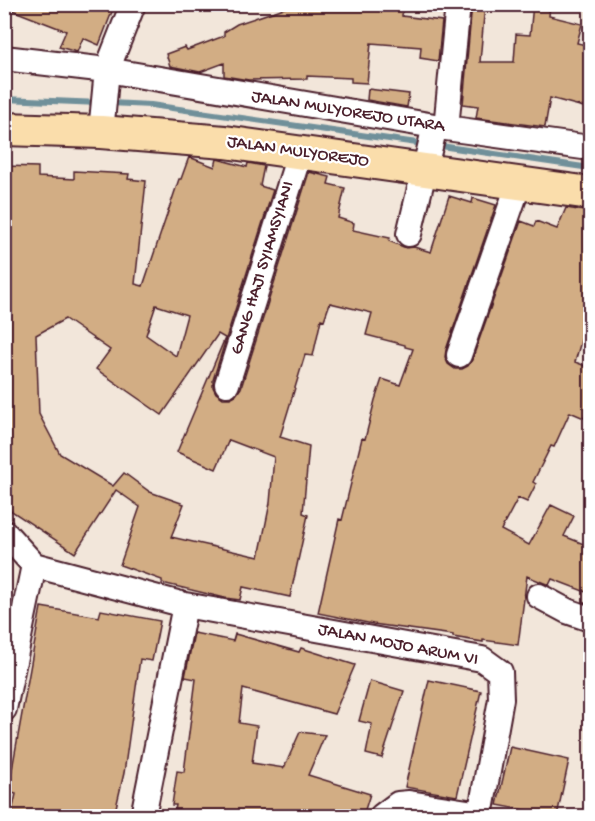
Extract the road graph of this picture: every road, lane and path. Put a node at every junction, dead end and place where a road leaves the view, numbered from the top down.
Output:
1 (133, 4) edge
2 (458, 4) edge
3 (4, 58) edge
4 (105, 76) junction
5 (101, 122) junction
6 (4, 129) edge
7 (434, 144) junction
8 (591, 148) edge
9 (300, 152) junction
10 (519, 183) junction
11 (591, 193) edge
12 (409, 234) dead end
13 (459, 355) dead end
14 (226, 384) dead end
15 (4, 532) edge
16 (34, 565) junction
17 (539, 596) dead end
18 (185, 605) junction
19 (591, 619) edge
20 (4, 709) edge
21 (481, 815) edge
22 (142, 816) edge
23 (382, 816) edge

1 - 4 street
2 - 7 street
3 - 4 street, JALAN MULYOREJO UTARA
4 - 5 street
4 - 7 street, JALAN MULYOREJO UTARA
5 - 6 main road, JALAN MULYOREJO
5 - 9 main road, JALAN MULYOREJO
7 - 8 street, JALAN MULYOREJO UTARA
7 - 9 main road, JALAN MULYOREJO
7 - 10 main road, JALAN MULYOREJO
7 - 12 street
9 - 14 street, GANG HAJI SYIAMSYIANI
10 - 11 main road, JALAN MULYOREJO
10 - 13 street
15 - 16 street
16 - 18 street, JALAN MOJO ARUM VI
16 - 20 street
17 - 19 street
18 - 21 street, JALAN MOJO ARUM VI
18 - 22 street
21 - 23 street

